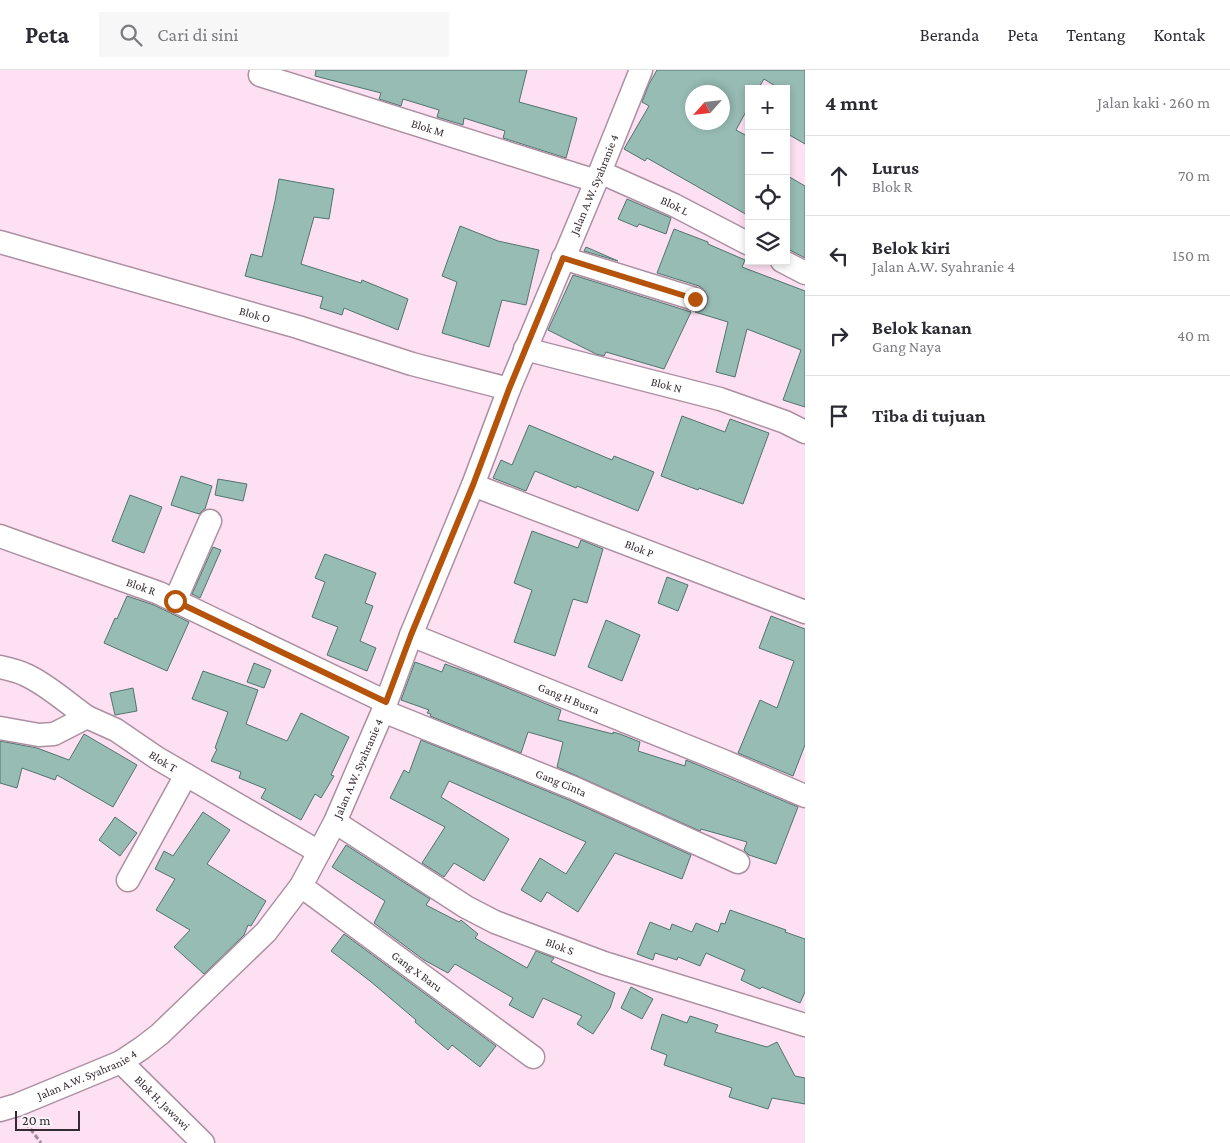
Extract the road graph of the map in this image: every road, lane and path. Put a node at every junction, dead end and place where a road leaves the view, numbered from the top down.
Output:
1 (641, 70) edge
2 (260, 75) dead end
3 (598, 176) junction
4 (0, 242) edge
5 (745, 242) edge
6 (563, 258) junction
7 (789, 265) edge
8 (805, 274) edge
9 (695, 299) dead end
10 (525, 349) junction
11 (509, 389) junction
12 (805, 432) edge
13 (473, 485) junction
14 (210, 521) dead end
15 (0, 536) edge
16 (175, 601) junction
17 (805, 612) edge
18 (411, 635) junction
19 (0, 667) edge
20 (384, 706) junction
21 (87, 718) junction
22 (0, 728) edge
23 (186, 775) junction
24 (805, 796) edge
25 (335, 822) junction
26 (319, 852) junction
27 (738, 862) dead end
28 (128, 880) dead end
29 (301, 886) junction
30 (805, 1025) edge
31 (533, 1057) dead end
32 (121, 1062) junction
33 (0, 1110) edge
34 (203, 1143) edge

1 - 3 street, Jalan A.W. Syahranie 4
2 - 3 street, Blok M
3 - 5 street, Blok L
3 - 6 street, Jalan A.W. Syahranie 4
4 - 11 street, Blok O
6 - 9 street
6 - 10 street, Jalan A.W. Syahranie 4
7 - 8 street
10 - 11 street, Jalan A.W. Syahranie 4
10 - 12 street, Blok N
11 - 13 street, Jalan A.W. Syahranie 4
13 - 17 street, Blok P
13 - 18 street, Jalan A.W. Syahranie 4
14 - 16 street
15 - 16 street, Blok R
16 - 20 street, Blok R
18 - 20 street, Jalan A.W. Syahranie 4
18 - 24 street, Gang H Busra
19 - 21 street, Blok T
20 - 25 street, Jalan A.W. Syahranie 4
20 - 27 street, Gang Cinta
21 - 22 street
21 - 23 street, Blok T
23 - 26 street, Blok T
23 - 28 street
25 - 26 street, Jalan A.W. Syahranie 4
25 - 30 street, Blok S
26 - 29 street, Jalan A.W. Syahranie 4
29 - 31 street, Gang X Baru
29 - 32 street, Jalan A.W. Syahranie 4
32 - 33 street, Jalan A.W. Syahranie 4
32 - 34 street, Blok H. Jawawi

